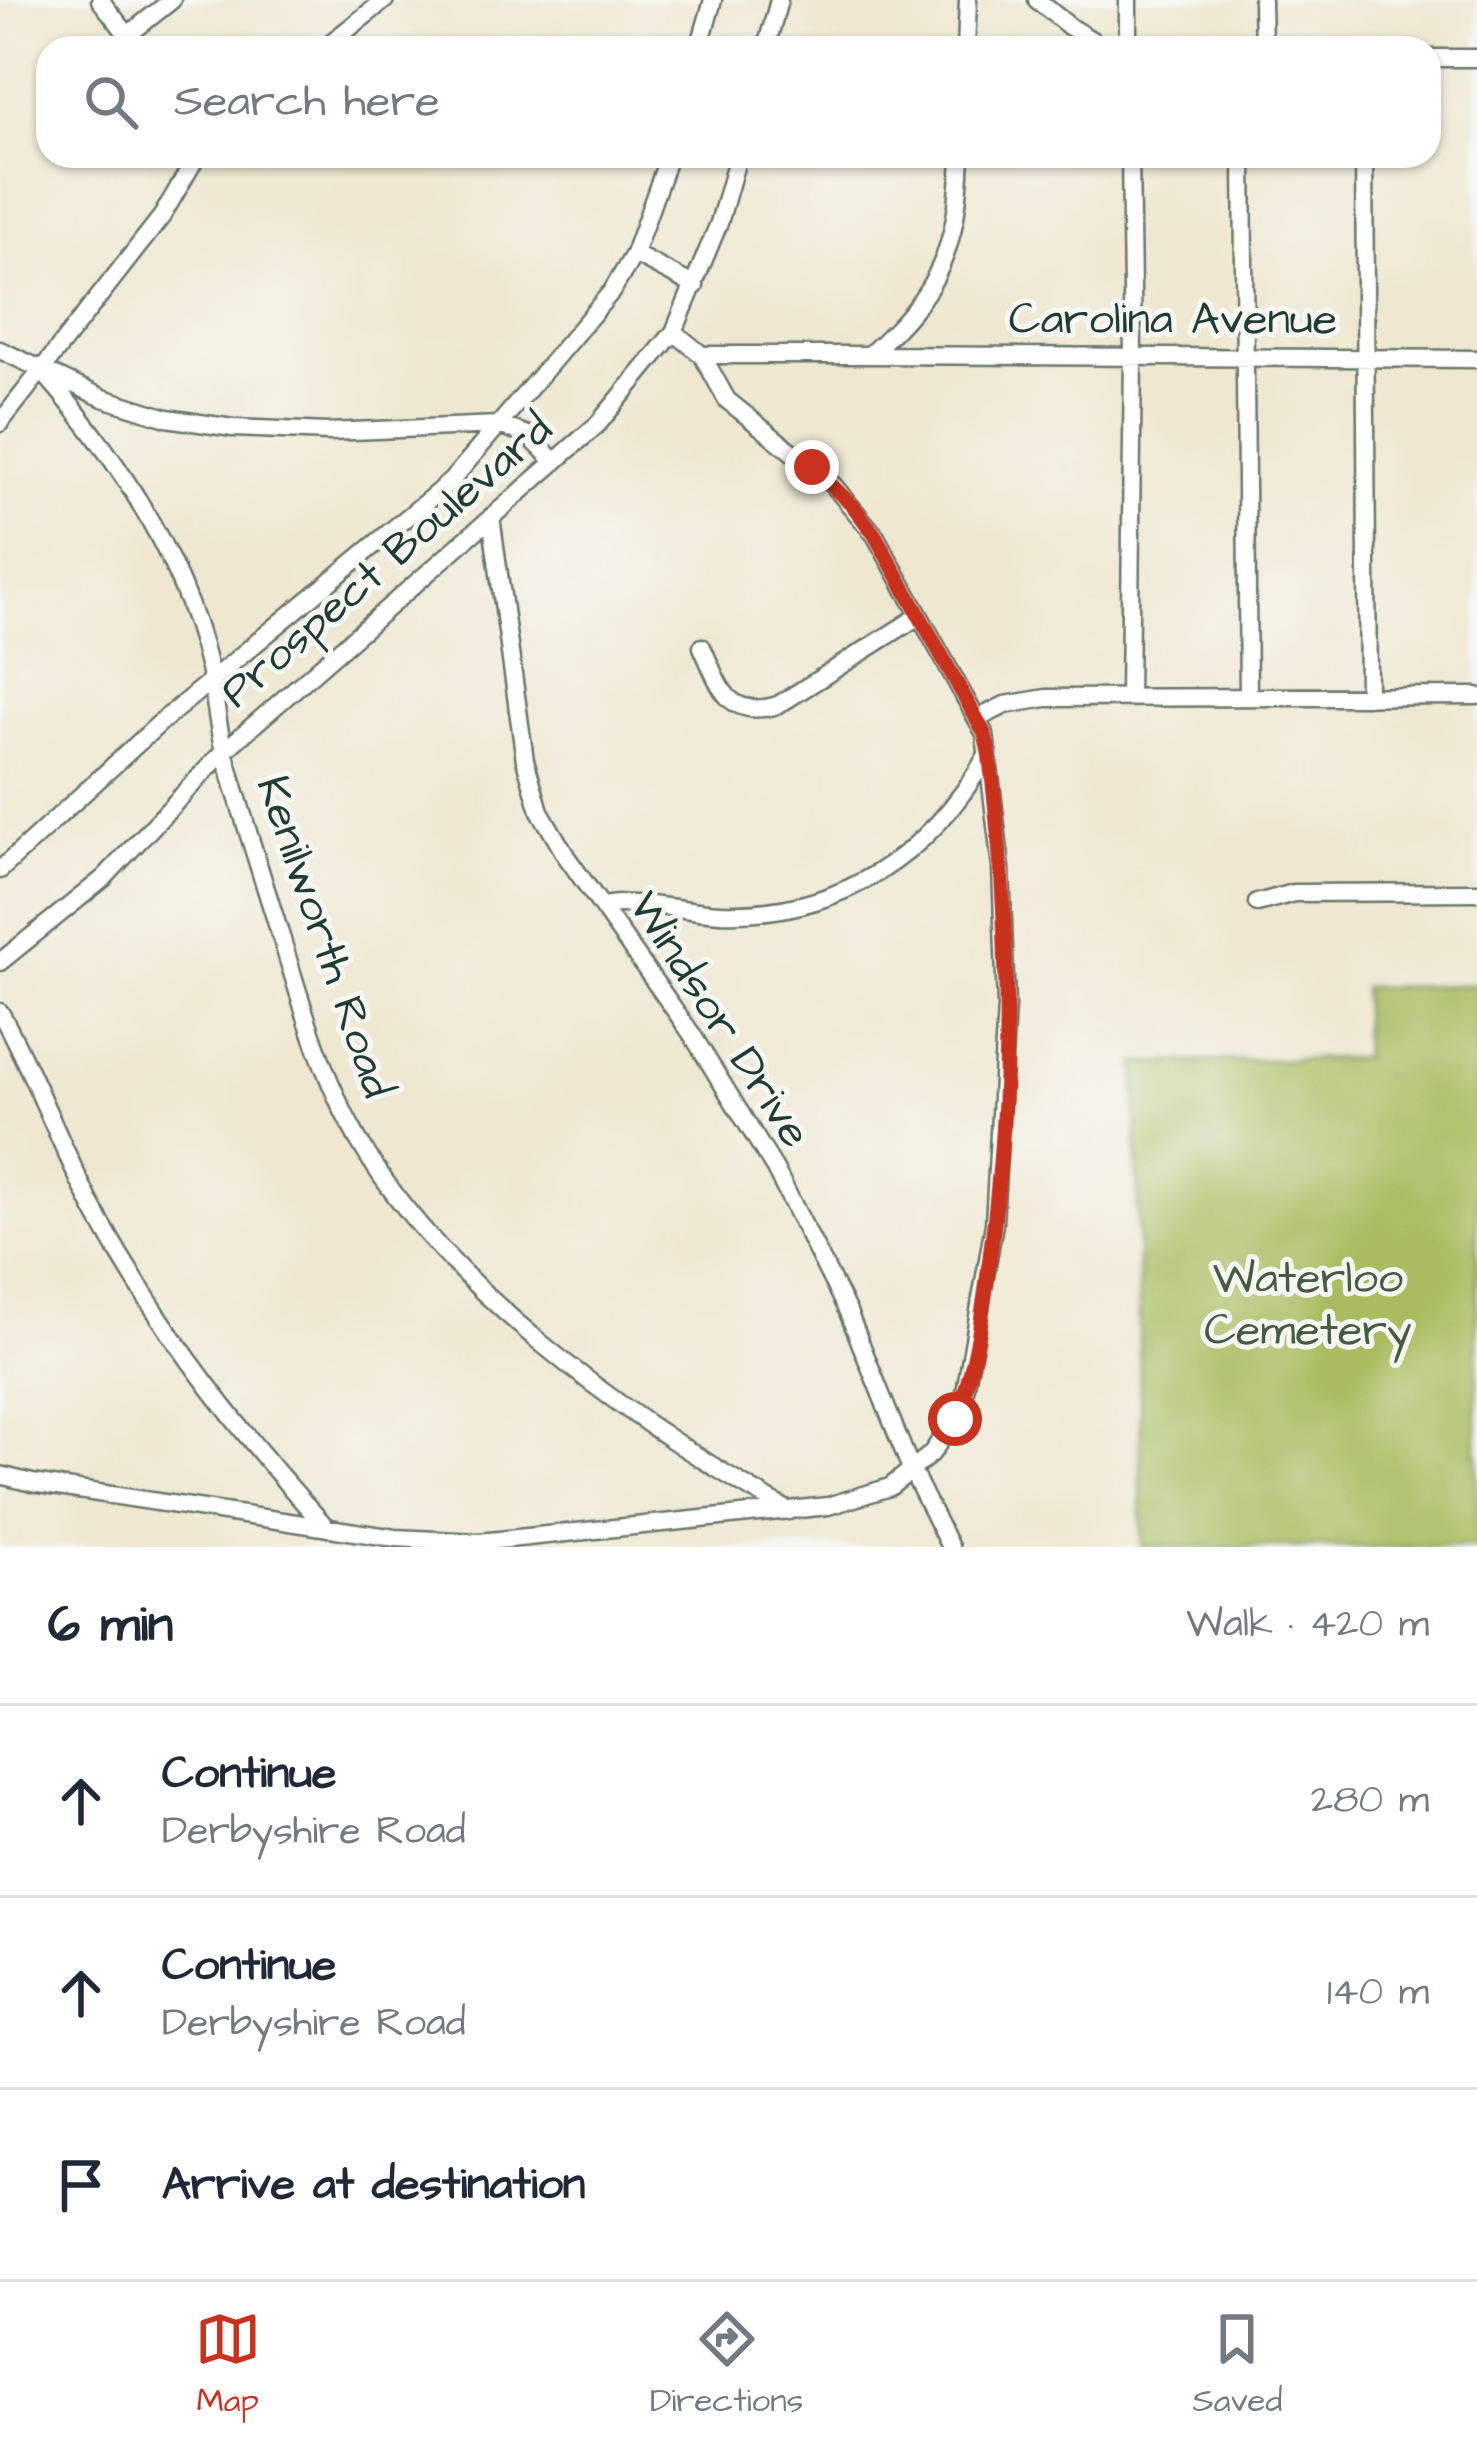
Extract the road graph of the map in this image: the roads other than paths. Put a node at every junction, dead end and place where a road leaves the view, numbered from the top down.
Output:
1 (100, 0) edge
2 (172, 0) edge
3 (385, 0) edge
4 (713, 0) edge
5 (778, 0) edge
6 (968, 0) edge
7 (1037, 0) edge
8 (1128, 0) edge
9 (1262, 0) edge
10 (128, 36) edge
11 (139, 36) edge
12 (339, 36) edge
13 (702, 36) edge
14 (769, 36) edge
15 (966, 36) edge
16 (1085, 36) edge
17 (1128, 36) edge
18 (1263, 36) edge
19 (1441, 58) edge
20 (1477, 58) edge
21 (190, 168) edge
22 (665, 168) edge
23 (734, 168) edge
24 (960, 168) edge
25 (1130, 168) edge
26 (1243, 168) edge
27 (1364, 168) edge
28 (634, 254) junction
29 (695, 286) junction
30 (674, 332) junction
31 (0, 350) edge
32 (702, 355) junction
33 (869, 355) junction
34 (1133, 355) junction
35 (1244, 356) junction
36 (1363, 357) junction
37 (1477, 358) edge
38 (42, 371) junction
39 (0, 423) edge
40 (499, 425) junction
41 (555, 462) junction
42 (491, 517) junction
43 (919, 616) junction
44 (702, 647) dead end
45 (211, 680) junction
46 (1477, 696) edge
47 (1368, 697) junction
48 (1130, 698) junction
49 (1248, 698) junction
50 (977, 719) junction
51 (224, 751) junction
52 (989, 752) junction
53 (0, 870) edge
54 (1477, 892) edge
55 (1257, 903) dead end
56 (602, 906) junction
57 (0, 962) edge
58 (0, 1012) edge
59 (911, 1469) junction
60 (0, 1475) edge
61 (791, 1512) junction
62 (327, 1528) junction
63 (950, 1547) edge

1 - 10 street
2 - 11 street
3 - 12 street
4 - 13 street
5 - 14 street
6 - 15 street
7 - 16 street
8 - 17 street
9 - 18 street
19 - 20 street
21 - 38 street
22 - 28 street, Prospect Boulevard
23 - 29 street, Prospect Boulevard
24 - 33 street
25 - 34 street
26 - 35 street
27 - 36 street
28 - 29 street
28 - 40 street, Prospect Boulevard
29 - 30 street, Prospect Boulevard
30 - 32 street
30 - 41 street, Prospect Boulevard
31 - 38 street
32 - 33 street, Carolina Avenue
32 - 43 street
33 - 34 street, Carolina Avenue
34 - 35 street, Carolina Avenue
34 - 48 street
35 - 36 street, Carolina Avenue
35 - 49 street
36 - 37 street, Carolina Avenue
36 - 47 street
38 - 39 street
38 - 40 street
38 - 45 street, Kenilworth Road
40 - 41 street
40 - 45 street, Prospect Boulevard
41 - 42 street, Prospect Boulevard
42 - 51 street, Prospect Boulevard
42 - 56 street, Windsor Drive
43 - 44 street
43 - 50 street
45 - 51 street, Kenilworth Road
45 - 53 street, Prospect Boulevard
46 - 47 street
47 - 49 street
48 - 49 street
48 - 50 street
50 - 52 street
51 - 57 street, Prospect Boulevard
51 - 61 street, Kenilworth Road
52 - 56 street
52 - 59 street
54 - 55 street
56 - 59 street, Windsor Drive
58 - 62 street
59 - 61 street
59 - 63 street, Windsor Drive
60 - 62 street
61 - 62 street

